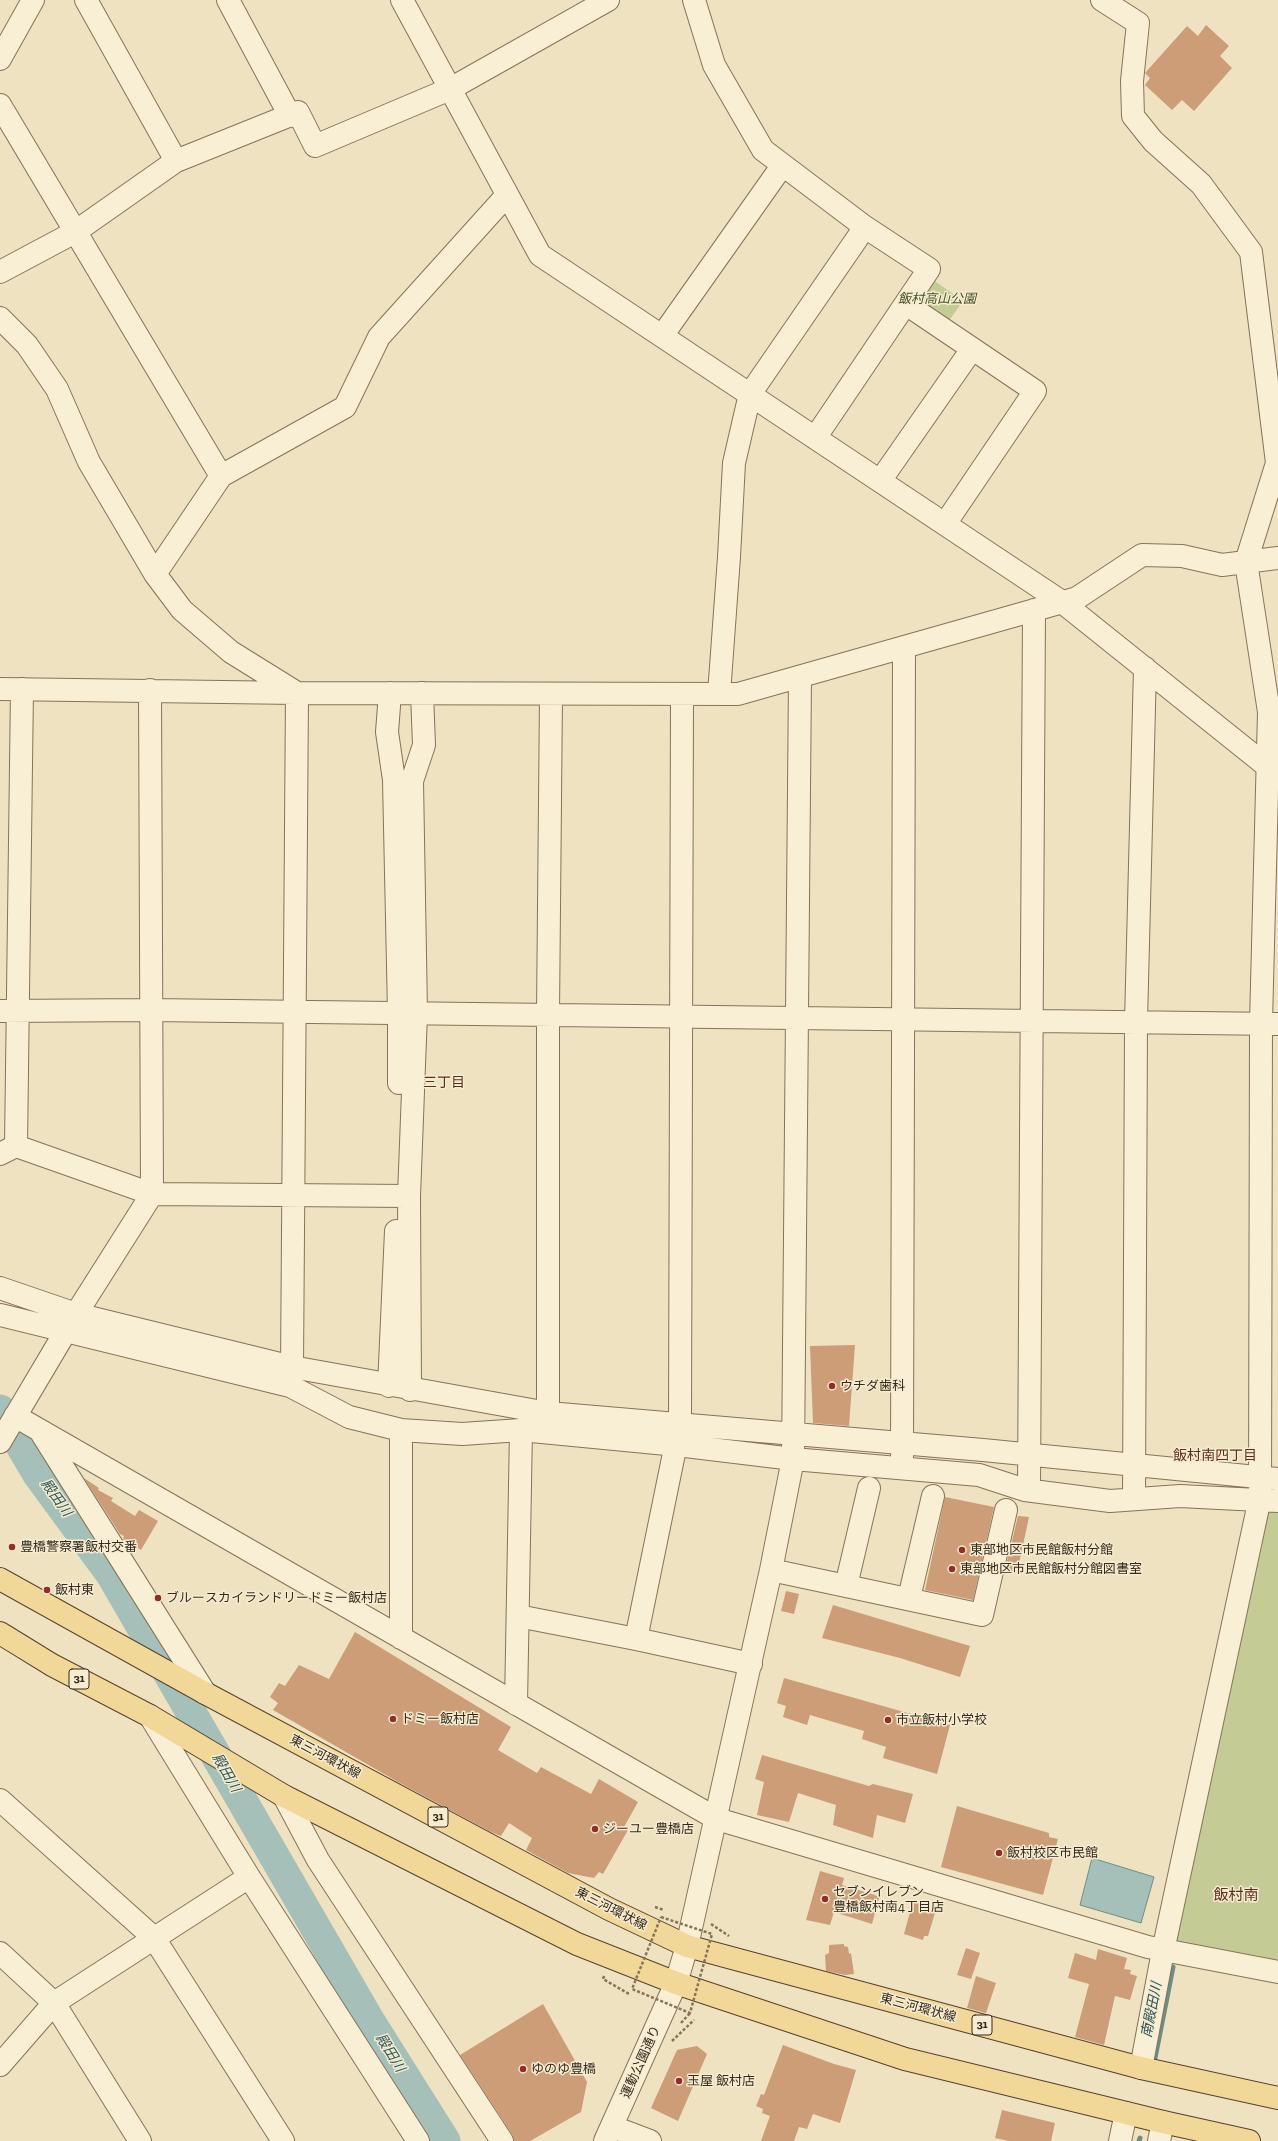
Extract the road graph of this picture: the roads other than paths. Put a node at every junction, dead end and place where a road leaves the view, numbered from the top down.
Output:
1 (33, 0) edge
2 (86, 0) edge
3 (228, 0) edge
4 (402, 0) edge
5 (608, 0) edge
6 (694, 0) edge
7 (1102, 0) edge
8 (583, 6) edge
9 (0, 59) edge
10 (450, 89) junction
11 (0, 105) edge
12 (290, 116) junction
13 (176, 161) junction
14 (782, 166) junction
15 (507, 195) junction
16 (865, 227) junction
17 (74, 232) junction
18 (0, 272) edge
19 (906, 304) junction
20 (0, 318) edge
21 (662, 336) junction
22 (972, 349) junction
23 (750, 394) junction
24 (815, 438) junction
25 (221, 476) junction
26 (880, 481) junction
27 (945, 524) junction
28 (1278, 558) edge
29 (1246, 562) junction
30 (155, 574) junction
31 (1062, 602) junction
32 (1034, 610) junction
33 (904, 647) junction
34 (1145, 668) junction
35 (800, 677) junction
36 (0, 689) edge
37 (22, 689) junction
38 (150, 690) junction
39 (297, 693) junction
40 (390, 693) junction
41 (422, 693) junction
42 (551, 694) junction
43 (682, 694) junction
44 (719, 694) junction
45 (1268, 767) junction
46 (151, 1010) junction
47 (9, 1011) edge
48 (293, 1011) junction
49 (408, 1012) junction
50 (548, 1014) junction
51 (682, 1016) junction
52 (797, 1017) junction
53 (902, 1019) junction
54 (1031, 1020) junction
55 (1136, 1022) junction
56 (1270, 1024) edge
57 (8, 1150) edge
58 (152, 1194) junction
59 (294, 1195) junction
60 (403, 1196) junction
61 (1270, 1208) edge
62 (0, 1288) edge
63 (0, 1315) edge
64 (72, 1322) junction
65 (292, 1367) junction
66 (389, 1386) junction
67 (410, 1390) junction
68 (548, 1413) junction
69 (16, 1416) junction
70 (680, 1424) junction
71 (401, 1430) junction
72 (521, 1430) junction
73 (41, 1431) junction
74 (792, 1433) junction
75 (0, 1442) edge
76 (902, 1443) junction
77 (677, 1445) junction
78 (1029, 1455) junction
79 (793, 1459) junction
80 (1134, 1464) junction
81 (902, 1468) junction
82 (870, 1488) dead end
83 (1269, 1489) edge
84 (1029, 1490) junction
85 (933, 1496) dead end
86 (1134, 1499) junction
87 (1006, 1510) dead end
88 (771, 1570) junction
89 (0, 1579) edge
90 (846, 1586) junction
91 (908, 1598) junction
92 (518, 1616) junction
93 (0, 1633) edge
94 (401, 1638) junction
95 (636, 1639) junction
96 (750, 1664) junction
97 (198, 1689) junction
98 (516, 1704) junction
99 (156, 1719) junction
100 (284, 1796) junction
101 (0, 1800) edge
102 (716, 1819) junction
103 (249, 1877) junction
104 (154, 1938) junction
105 (687, 1946) junction
106 (1163, 1950) junction
107 (0, 1952) edge
108 (1278, 1972) edge
109 (676, 1983) junction
110 (54, 2003) junction
111 (0, 2065) edge
112 (1141, 2068) junction
113 (1278, 2098) edge
114 (1126, 2113) junction
115 (1161, 2132) edge
116 (609, 2134) edge
117 (277, 2139) edge
118 (140, 2141) edge
119 (418, 2141) edge
120 (502, 2141) edge
121 (650, 2141) edge
122 (1120, 2141) edge
123 (1249, 2141) edge

1 - 9 street
2 - 13 street
3 - 12 street
4 - 10 street
5 - 8 street
6 - 14 street
7 - 29 street
8 - 10 street
10 - 12 street
10 - 15 street
11 - 17 street
12 - 13 street
13 - 17 street
14 - 16 street
14 - 21 street
15 - 21 street
15 - 25 street
16 - 19 street
16 - 23 street
17 - 18 street
17 - 25 street
19 - 22 street
19 - 24 street
20 - 30 street
21 - 23 street
22 - 26 street
22 - 27 street
23 - 24 street
23 - 44 street
24 - 26 street
25 - 30 street
26 - 27 street
27 - 31 street
28 - 29 street
29 - 31 street
29 - 45 street
30 - 39 street
31 - 32 street
31 - 34 street
32 - 33 street
32 - 54 street
33 - 35 street
33 - 53 street
34 - 45 street
34 - 55 street
35 - 44 street
35 - 52 street, 運動公園通り
36 - 37 street
37 - 38 street
37 - 47 street
38 - 39 street
38 - 46 street
39 - 40 street
39 - 48 street
40 - 41 street
40 - 49 street
41 - 42 street
41 - 49 street
42 - 43 street
42 - 50 street
43 - 44 street
43 - 51 street
45 - 56 street
46 - 47 street
46 - 48 street
46 - 58 street
47 - 57 street
48 - 49 street
48 - 59 street
49 - 50 street
49 - 60 street
50 - 51 street
50 - 68 street
51 - 52 street
51 - 70 street
52 - 53 street
52 - 74 street, 運動公園通り
53 - 54 street
53 - 76 street
54 - 55 street
54 - 78 street
55 - 56 street
55 - 80 street
56 - 61 street
57 - 58 street
58 - 59 street
58 - 64 street
59 - 60 street
59 - 65 street
60 - 66 street
60 - 67 street
61 - 83 street
62 - 64 street
63 - 64 street
64 - 65 street
64 - 69 street
64 - 71 street
65 - 66 street
66 - 67 street
67 - 68 street
68 - 70 street
68 - 72 street
69 - 73 street
69 - 75 street
70 - 74 street
70 - 77 street
71 - 72 street
71 - 94 street
72 - 77 street
72 - 92 street
73 - 94 street
73 - 97 street
74 - 76 street
74 - 79 street, 運動公園通り
76 - 78 street
76 - 81 street
77 - 79 street
77 - 95 street
78 - 80 street
78 - 84 street
79 - 81 street
79 - 88 street, 運動公園通り
80 - 83 street
80 - 86 street
81 - 84 street
82 - 90 street
83 - 86 street
83 - 106 street
84 - 86 street
85 - 91 street
87 - 91 street
88 - 90 street
88 - 96 street, 運動公園通り
89 - 97 main road, 東三河環状線 / 31
90 - 91 street
92 - 95 street
92 - 98 street
93 - 99 main road, 31
94 - 98 street
95 - 96 street
96 - 102 street, 運動公園通り
97 - 105 main road, 東三河環状線 / 31
98 - 102 street
99 - 100 main road, 31
99 - 103 street
100 - 109 main road, 31
100 - 120 street
101 - 104 street
102 - 105 street, 運動公園通り
102 - 106 street
103 - 104 street
103 - 119 street
104 - 110 street
104 - 117 street
105 - 109 street, 運動公園通り
105 - 112 main road, 東三河環状線 / 31
106 - 108 street
106 - 112 street
107 - 110 street
109 - 114 main road, 31
109 - 116 street, 運動公園通り
110 - 111 street
110 - 118 street
112 - 113 main road, 東三河環状線 / 31
114 - 115 main road, 31
114 - 122 street
115 - 123 main road, 31
116 - 121 street

